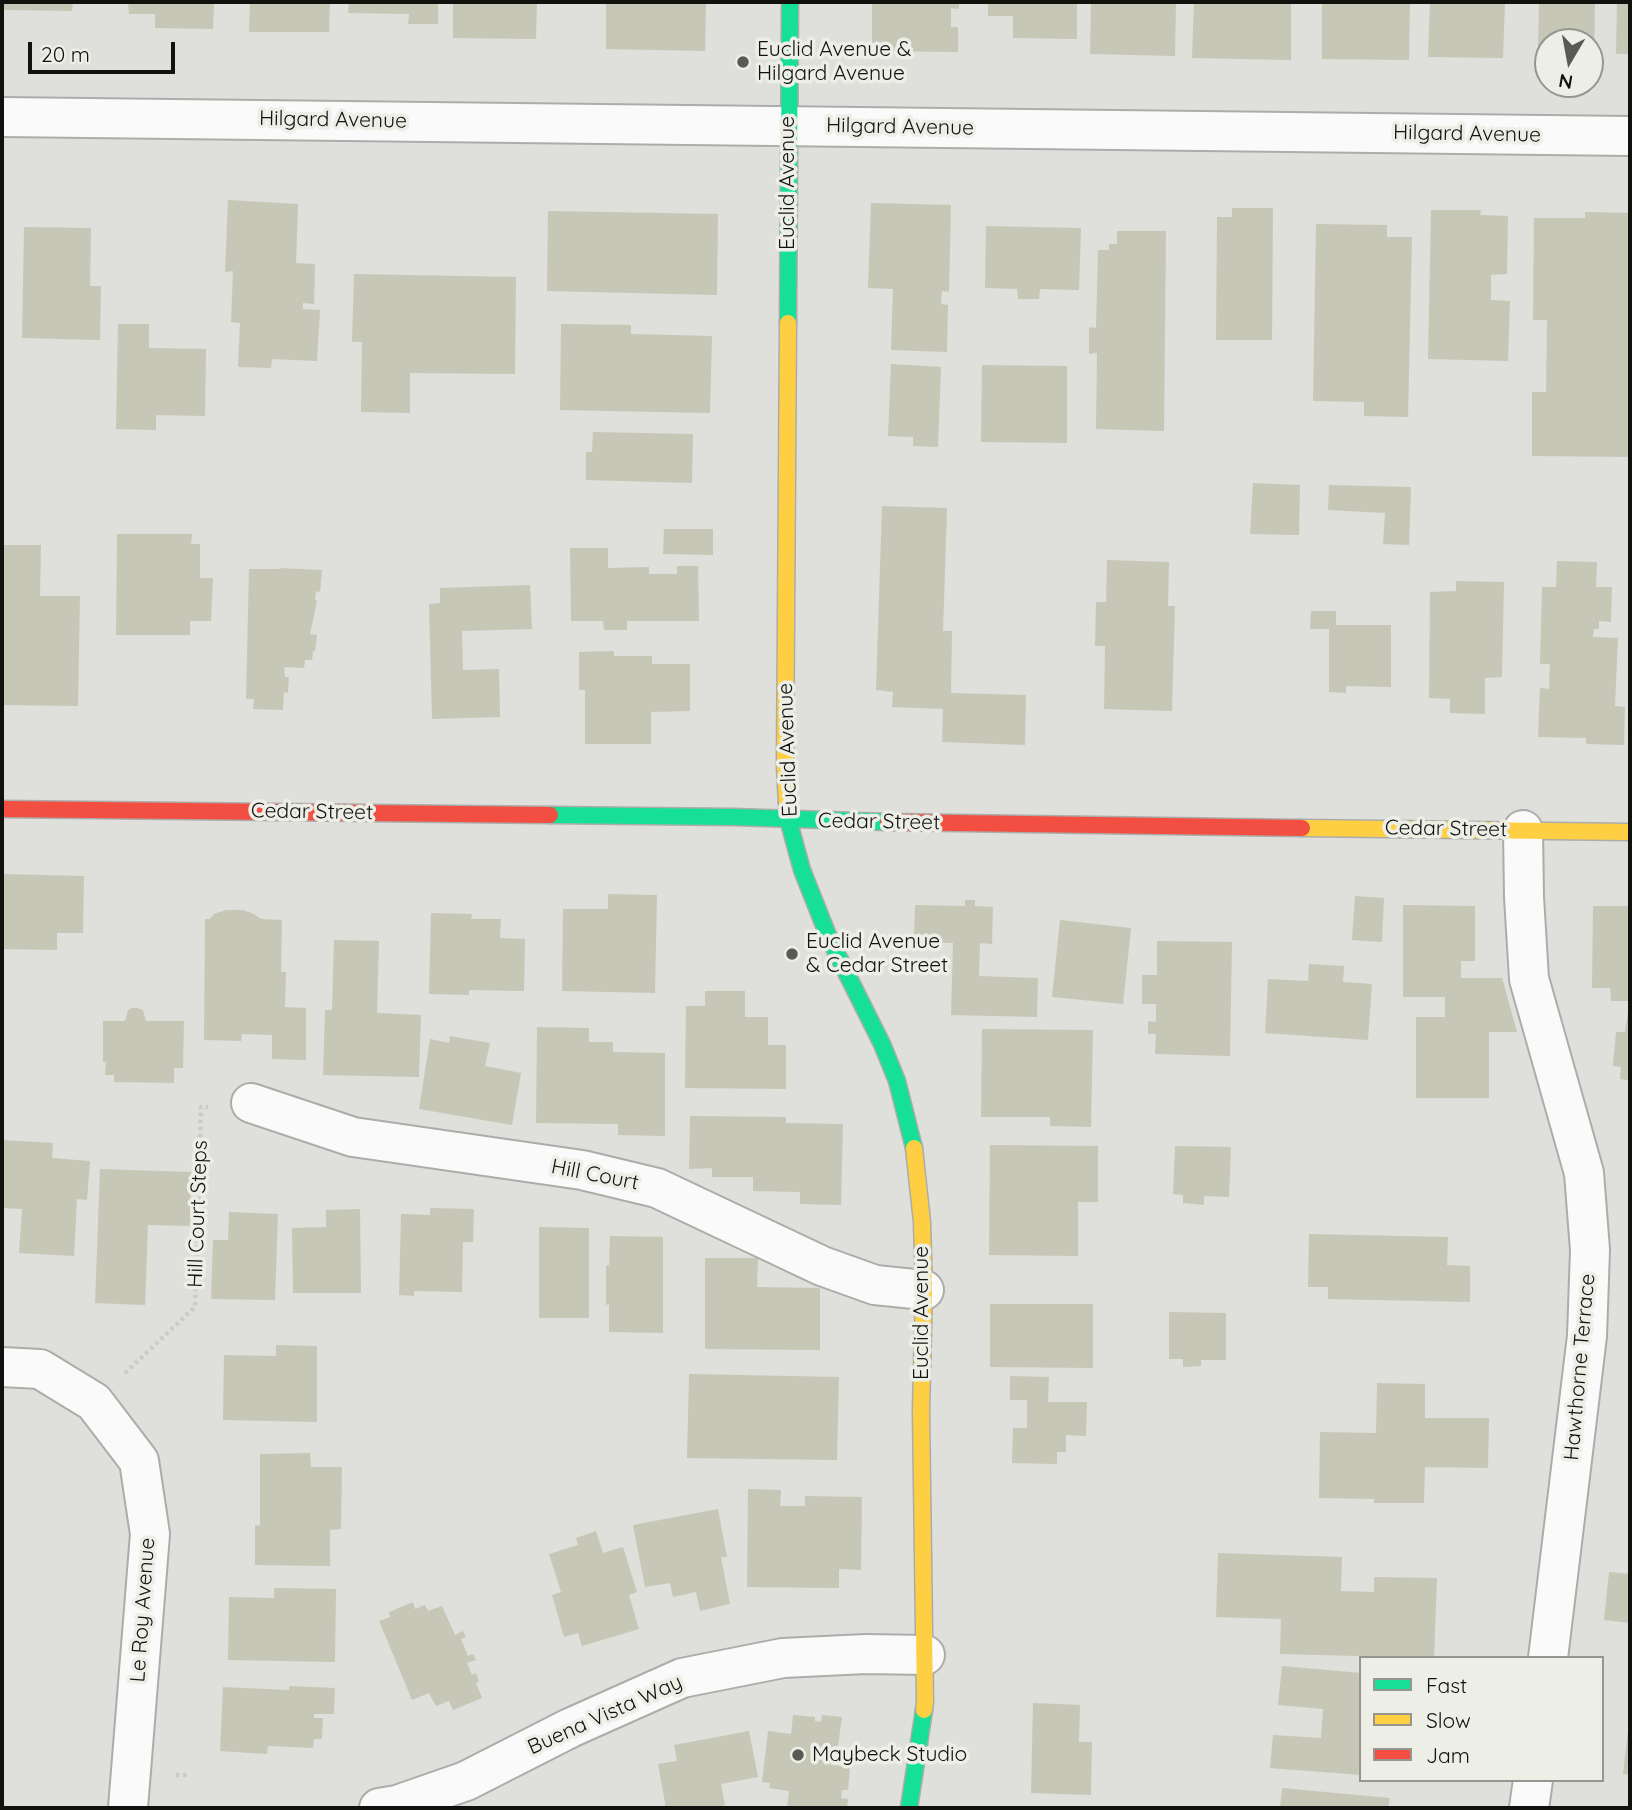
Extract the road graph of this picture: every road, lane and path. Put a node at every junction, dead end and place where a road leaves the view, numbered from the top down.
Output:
1 (790, 2) edge
2 (2, 117) edge
3 (788, 125) junction
4 (1630, 136) edge
5 (2, 809) edge
6 (788, 820) junction
7 (1523, 830) junction
8 (1630, 832) edge
9 (251, 1103) dead end
10 (201, 1107) dead end
11 (924, 1290) junction
12 (2, 1367) edge
13 (94, 1402) junction
14 (925, 1655) junction
15 (1548, 1656) edge
16 (1533, 1782) edge
17 (128, 1808) edge
18 (379, 1808) edge
19 (909, 1808) edge
20 (1529, 1808) edge

1 - 3 street, Euclid Avenue
2 - 3 street, Hilgard Avenue
3 - 4 street, Hilgard Avenue
3 - 6 street, Euclid Avenue
5 - 6 street, Cedar Street
6 - 7 street, Cedar Street
6 - 11 street, Euclid Avenue
7 - 8 street, Cedar Street
7 - 15 street, Hawthorne Terrace
9 - 11 street, Hill Court
10 - 13 path, Hill Court Steps
11 - 14 street, Euclid Avenue
12 - 13 street, Le Roy Avenue
13 - 17 street, Le Roy Avenue
14 - 18 street, Buena Vista Way
14 - 19 street, Euclid Avenue
16 - 20 street

